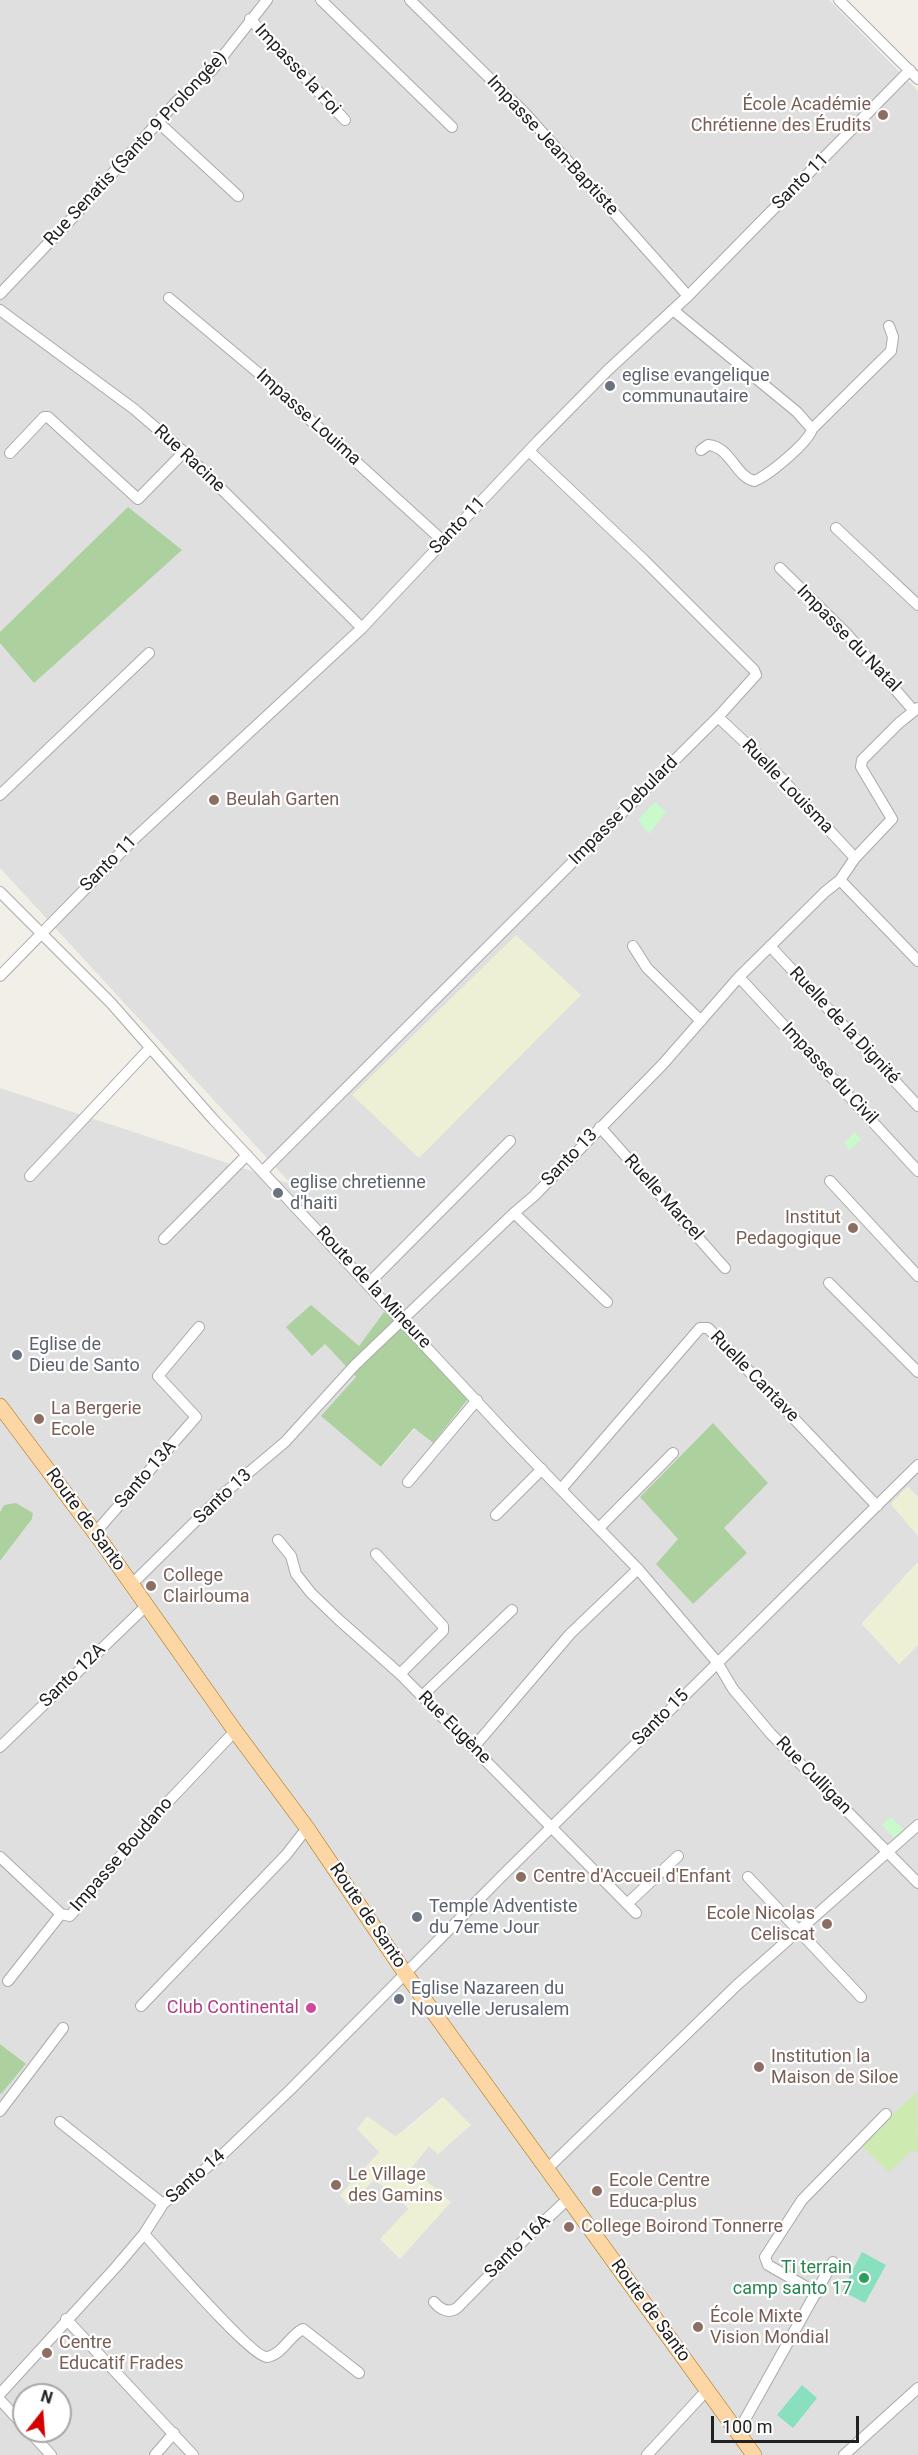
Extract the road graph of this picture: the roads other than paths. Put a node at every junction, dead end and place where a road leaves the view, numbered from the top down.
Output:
1 (267, 0) edge
2 (321, 0) edge
3 (410, 0) edge
4 (839, 0) edge
5 (250, 19) junction
6 (914, 75) edge
7 (345, 120) dead end
8 (158, 122) junction
9 (452, 127) dead end
10 (238, 196) dead end
11 (0, 294) edge
12 (688, 296) junction
13 (169, 298) dead end
14 (0, 310) edge
15 (673, 310) junction
16 (889, 326) dead end
17 (812, 429) junction
18 (701, 450) dead end
19 (529, 451) junction
20 (184, 452) junction
21 (10, 453) dead end
22 (836, 528) dead end
23 (442, 541) junction
24 (780, 568) dead end
25 (918, 605) edge
26 (362, 628) junction
27 (149, 653) dead end
28 (916, 710) edge
29 (718, 717) junction
30 (0, 795) edge
31 (855, 858) junction
32 (840, 880) junction
33 (0, 892) edge
34 (41, 932) junction
35 (770, 945) junction
36 (633, 946) dead end
37 (918, 961) edge
38 (0, 976) edge
39 (739, 977) junction
40 (701, 1021) junction
41 (150, 1048) junction
42 (918, 1106) edge
43 (600, 1127) junction
44 (510, 1141) dead end
45 (247, 1155) junction
46 (262, 1171) junction
47 (918, 1171) edge
48 (30, 1176) dead end
49 (830, 1181) dead end
50 (514, 1212) junction
51 (164, 1239) dead end
52 (725, 1268) dead end
53 (918, 1276) edge
54 (829, 1283) dead end
55 (369, 1284) junction
56 (607, 1302) dead end
57 (402, 1320) junction
58 (199, 1328) dead end
59 (918, 1372) edge
60 (477, 1400) junction
61 (0, 1406) edge
62 (673, 1453) dead end
63 (918, 1465) edge
64 (542, 1469) junction
65 (408, 1482) dead end
66 (562, 1488) junction
67 (877, 1506) junction
68 (496, 1515) dead end
69 (599, 1528) junction
70 (95, 1533) junction
71 (278, 1540) dead end
72 (376, 1554) dead end
73 (638, 1569) junction
74 (132, 1585) junction
75 (147, 1605) junction
76 (512, 1610) dead end
77 (717, 1662) junction
78 (400, 1674) junction
79 (422, 1696) junction
80 (235, 1731) junction
81 (0, 1747) edge
82 (473, 1748) junction
83 (918, 1825) edge
84 (551, 1827) junction
85 (307, 1828) junction
86 (887, 1852) junction
87 (678, 1856) dead end
88 (1, 1861) edge
89 (748, 1877) dead end
90 (918, 1883) edge
91 (627, 1904) junction
92 (636, 1913) dead end
93 (61, 1914) junction
94 (799, 1930) junction
95 (405, 1973) junction
96 (8, 1981) dead end
97 (861, 1997) dead end
98 (141, 2006) dead end
99 (63, 2028) dead end
100 (0, 2111) edge
101 (886, 2114) dead end
102 (60, 2122) dead end
103 (548, 2169) junction
104 (568, 2199) junction
105 (164, 2204) junction
106 (144, 2234) junction
107 (833, 2262) dead end
108 (817, 2293) junction
109 (434, 2302) dead end
110 (66, 2319) junction
111 (359, 2373) dead end
112 (918, 2388) edge
113 (707, 2390) junction
114 (0, 2394) edge
115 (0, 2400) edge
116 (12, 2413) edge
117 (738, 2432) junction
118 (174, 2433) junction
119 (40, 2443) edge
120 (51, 2455) edge
121 (155, 2455) edge
122 (193, 2455) edge
123 (647, 2455) edge
124 (754, 2455) edge
125 (844, 2455) edge

1 - 5 street, Rue Senatis (Santo 9 Prolongée)
2 - 9 street
3 - 12 street, Impasse Jean-Baptiste
4 - 6 street
5 - 7 street, Impasse la Foi
5 - 8 street, Rue Senatis (Santo 9 Prolongée)
6 - 12 street, Santo 11
8 - 10 street
8 - 11 street, Rue Senatis (Santo 9 Prolongée)
12 - 15 street, Santo 11
13 - 23 street, Impasse Louima
14 - 20 street, Rue Racine
15 - 17 street
15 - 19 street, Santo 11
16 - 17 street
17 - 18 street
19 - 23 street, Santo 11
19 - 29 street, Impasse Debulard
20 - 21 street
20 - 26 street, Rue Racine
22 - 25 street
23 - 26 street, Santo 11
24 - 28 street, Impasse du Natal
26 - 34 street, Santo 11
27 - 30 street
28 - 31 street, Santo 13
29 - 31 street, Ruelle Louisma
29 - 46 street, Impasse Debulard
31 - 32 street, Santo 13
32 - 35 street, Santo 13
32 - 37 street
33 - 34 street, Route de la Mineure
34 - 38 street, Santo 11
34 - 41 street, Route de la Mineure
35 - 39 street, Santo 13
35 - 42 street, Ruelle de la Dignité
36 - 40 street
39 - 40 street, Santo 13
39 - 47 street, Impasse du Civil
40 - 43 street, Santo 13
41 - 45 street, Route de la Mineure
41 - 48 street
43 - 50 street, Santo 13
43 - 52 street, Ruelle Marcel
44 - 55 street
45 - 46 street, Route de la Mineure
45 - 51 street
46 - 55 street, Route de la Mineure
49 - 53 street
50 - 56 street
50 - 57 street, Santo 13
54 - 59 street
55 - 57 street, Route de la Mineure
57 - 60 street, Route de la Mineure
57 - 74 street, Santo 13
58 - 70 street, Santo 13A
60 - 64 street, Route de la Mineure
60 - 65 street
61 - 70 main road, Route de Santo
62 - 69 street
63 - 67 street, Santo 15
64 - 66 street, Route de la Mineure
64 - 68 street
66 - 67 street, Ruelle Cantave
66 - 69 street, Route de la Mineure
67 - 77 street, Santo 15
69 - 73 street, Route de la Mineure
70 - 74 main road, Route de Santo
71 - 78 street, Rue Eugène
72 - 78 street
73 - 77 street, Route de la Mineure
73 - 82 street
74 - 75 main road, Route de Santo
75 - 80 main road, Route de Santo
75 - 81 street, Santo 12A
76 - 79 street
77 - 84 street, Santo 15
77 - 86 street, Rue Culligan
78 - 79 street, Rue Eugène
79 - 82 street, Rue Eugène
80 - 85 main road, Route de Santo
80 - 93 street, Impasse Boudano
82 - 84 street, Rue Eugène
83 - 86 street
84 - 91 street, Rue Eugène
84 - 95 street, Santo 15
85 - 95 main road, Route de Santo
85 - 98 street
86 - 90 street, Rue Culligan
86 - 94 street
87 - 91 street
88 - 93 street, Impasse Boudano
89 - 94 street
91 - 92 street, Rue Eugène
93 - 96 street
94 - 97 street
94 - 103 street
95 - 103 main road, Route de Santo
95 - 105 street, Santo 14
99 - 100 street
101 - 108 street
102 - 105 street
103 - 104 main road, Route de Santo
104 - 109 street, Santo 16A
104 - 113 main road, Route de Santo
105 - 106 street, Santo 14
106 - 110 street, Santo 14
106 - 111 street
107 - 108 street
108 - 117 street
110 - 114 street, Santo 14
110 - 118 street
112 - 125 street
113 - 117 main road, Route de Santo
113 - 123 street
115 - 116 street
117 - 124 main road, Route de Santo
118 - 121 street
118 - 122 street
119 - 120 street

